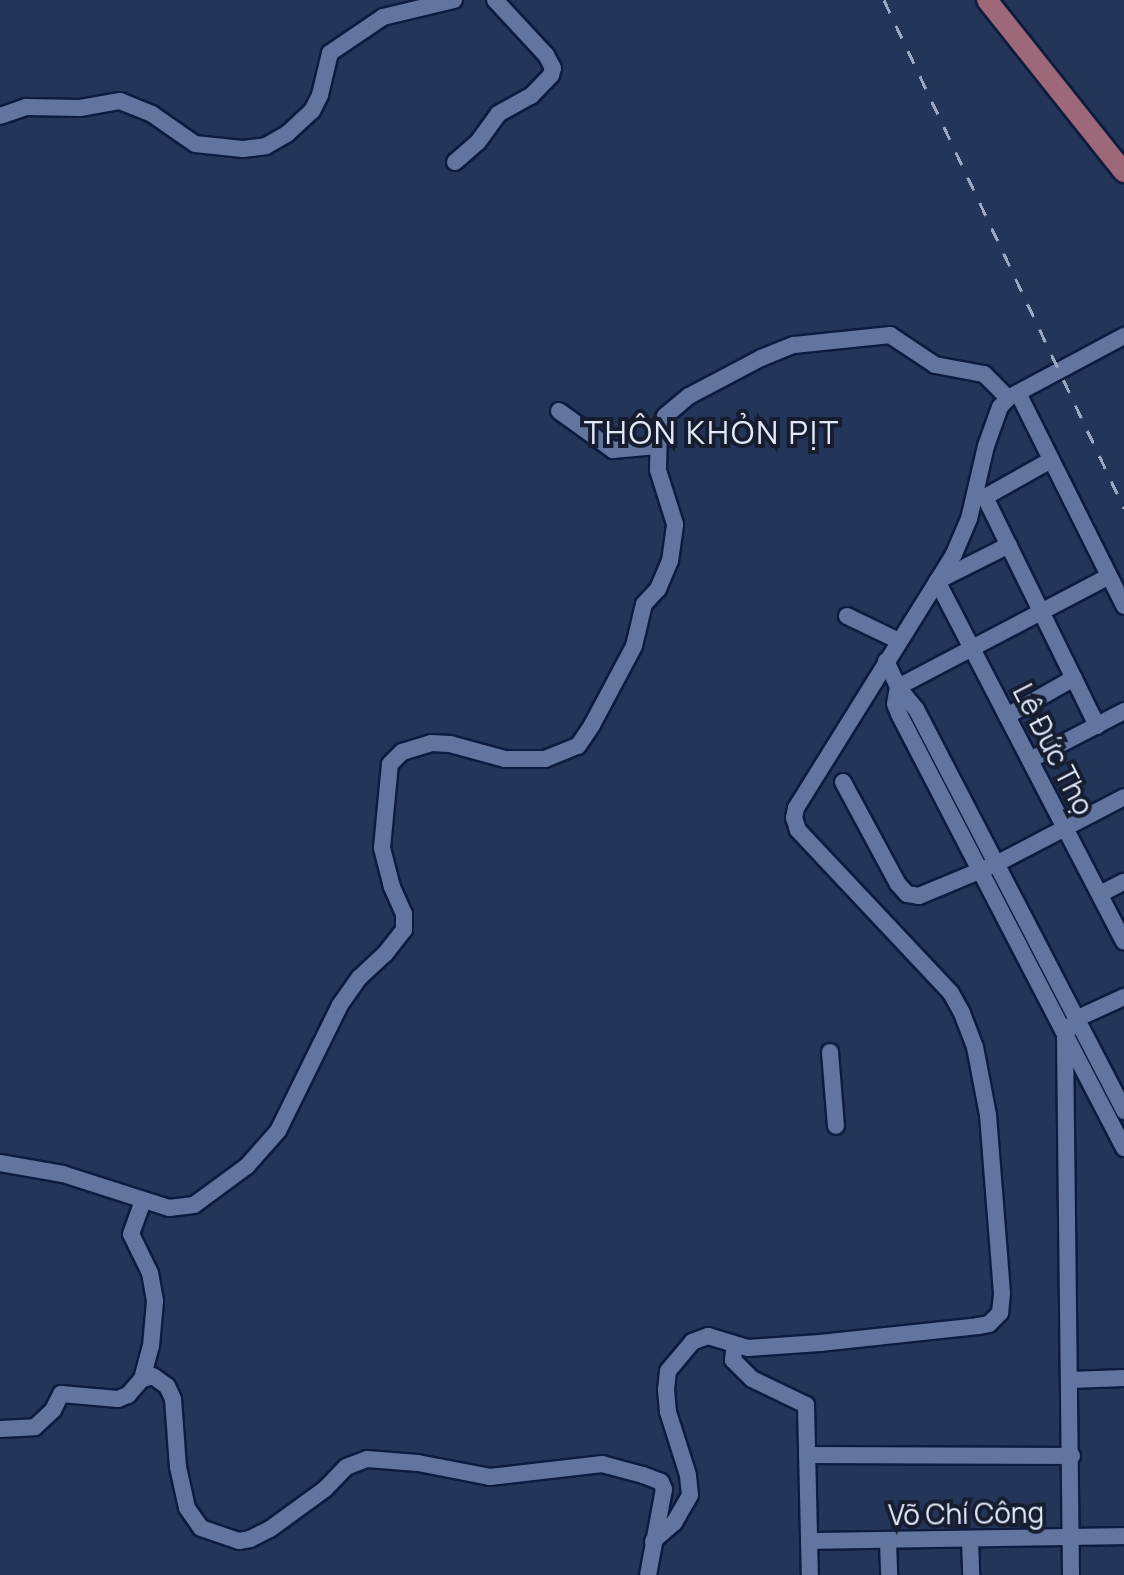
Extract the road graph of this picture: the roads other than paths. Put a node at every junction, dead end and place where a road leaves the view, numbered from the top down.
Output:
1 (454, 0) edge
2 (495, 0) edge
3 (987, 0) edge
4 (0, 116) edge
5 (455, 162) dead end
6 (1124, 172) edge
7 (1124, 336) edge
8 (1013, 396) junction
9 (559, 411) dead end
10 (657, 446) junction
11 (1051, 460) junction
12 (1009, 545) junction
13 (1109, 576) junction
14 (937, 581) junction
15 (1124, 606) edge
16 (1041, 610) junction
17 (847, 616) dead end
18 (899, 641) junction
19 (972, 648) junction
20 (886, 661) junction
21 (1074, 678) junction
22 (898, 687) junction
23 (1124, 711) edge
24 (1007, 716) junction
25 (1097, 726) junction
26 (1030, 760) junction
27 (843, 782) dead end
28 (1124, 797) edge
29 (1065, 827) junction
30 (988, 868) junction
31 (1124, 882) edge
32 (1100, 894) junction
33 (1124, 941) edge
34 (1124, 997) edge
35 (1076, 1019) junction
36 (1065, 1035) junction
37 (830, 1052) dead end
38 (1124, 1111) edge
39 (836, 1126) dead end
40 (1124, 1148) edge
41 (0, 1163) edge
42 (143, 1201) junction
43 (735, 1345) junction
44 (1124, 1378) edge
45 (142, 1379) junction
46 (1071, 1380) junction
47 (0, 1429) edge
48 (807, 1455) junction
49 (1072, 1456) junction
50 (1124, 1536) edge
51 (1071, 1537) junction
52 (970, 1539) junction
53 (653, 1541) junction
54 (809, 1541) junction
55 (888, 1541) junction
56 (648, 1575) edge
57 (810, 1575) edge
58 (889, 1575) edge
59 (971, 1575) edge
60 (1071, 1575) edge

1 - 4 street
2 - 5 street
3 - 6 main road
7 - 8 street
8 - 10 street
8 - 11 street
8 - 14 street
9 - 10 street
10 - 42 street
11 - 12 street
11 - 13 street
12 - 14 street
12 - 16 street
13 - 15 street
13 - 16 street
14 - 18 street
14 - 19 street, Lê Đức Thọ
16 - 19 street
16 - 21 street
17 - 18 street
18 - 20 street
19 - 22 street
19 - 24 street, Lê Đức Thọ
20 - 22 street
20 - 43 street
21 - 24 street
21 - 25 street
22 - 30 street
23 - 25 street
24 - 26 street, Lê Đức Thọ
25 - 26 street
26 - 29 street, Lê Đức Thọ
27 - 30 street
28 - 29 street
29 - 30 street
29 - 32 street, Lê Đức Thọ
30 - 35 street
30 - 36 street
31 - 32 street
32 - 33 street, Lê Đức Thọ
34 - 35 street
35 - 36 street
35 - 38 street
36 - 40 street
36 - 46 street
37 - 39 street
41 - 42 street
42 - 45 street
43 - 48 street
43 - 53 street
44 - 46 street
45 - 47 street
45 - 53 street
46 - 49 street
48 - 49 street
48 - 54 street
49 - 51 street
50 - 51 street, Võ Chí Công
51 - 52 street, Võ Chí Công
51 - 60 street
52 - 55 street, Võ Chí Công
52 - 59 street
53 - 56 street
54 - 55 street, Võ Chí Công
54 - 57 street
55 - 58 street

